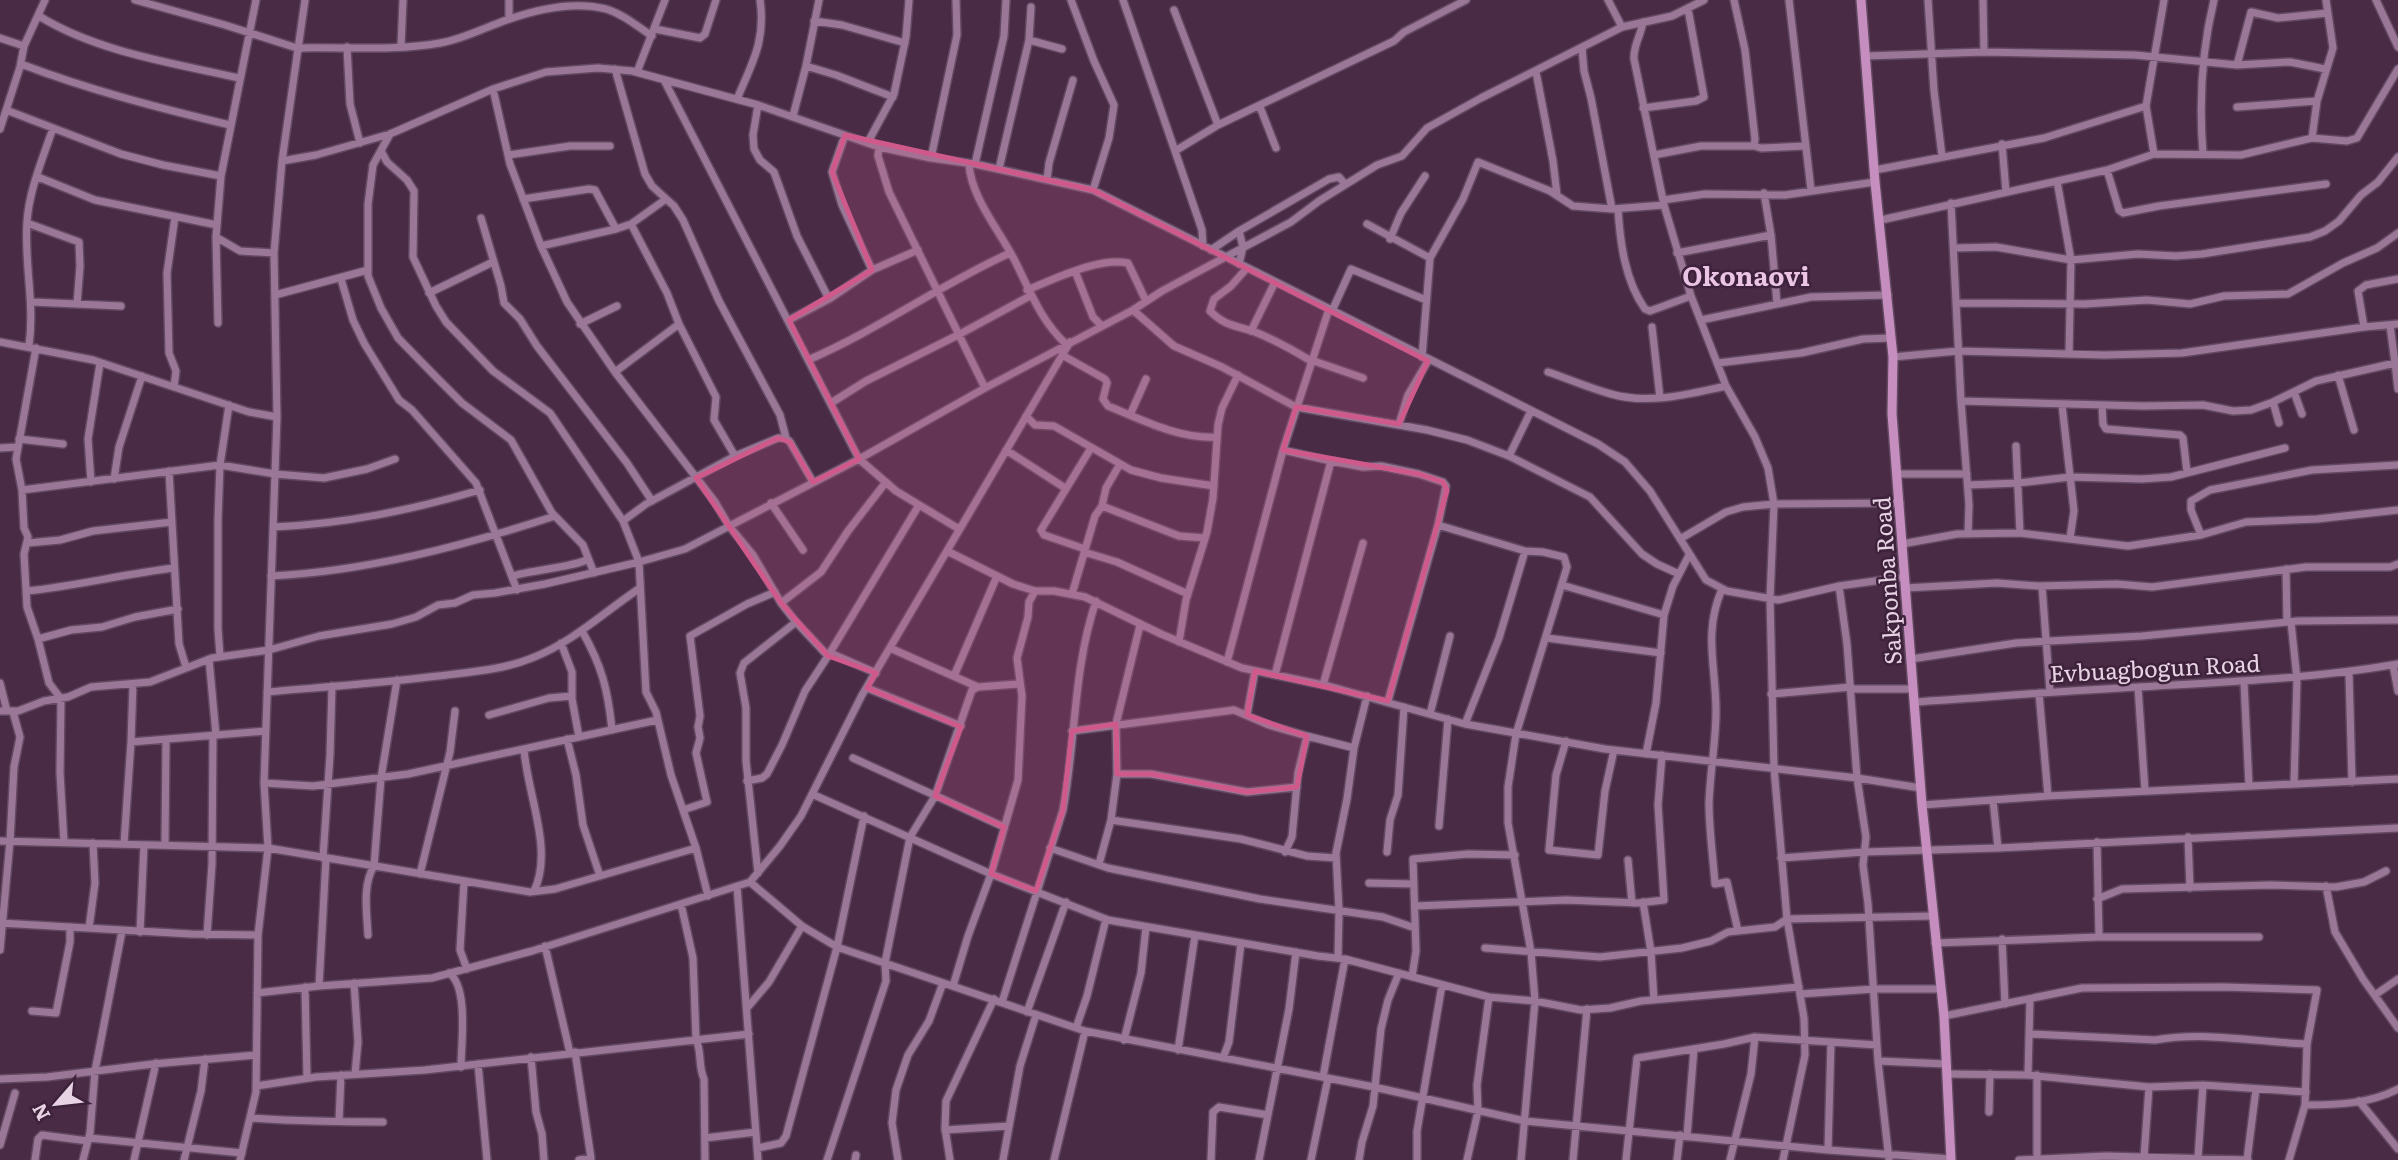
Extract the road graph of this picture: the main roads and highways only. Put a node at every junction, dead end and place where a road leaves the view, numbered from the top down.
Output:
1 (1861, 0) edge
2 (1951, 1159) edge

1 - 2 main road, Sakponba Road

